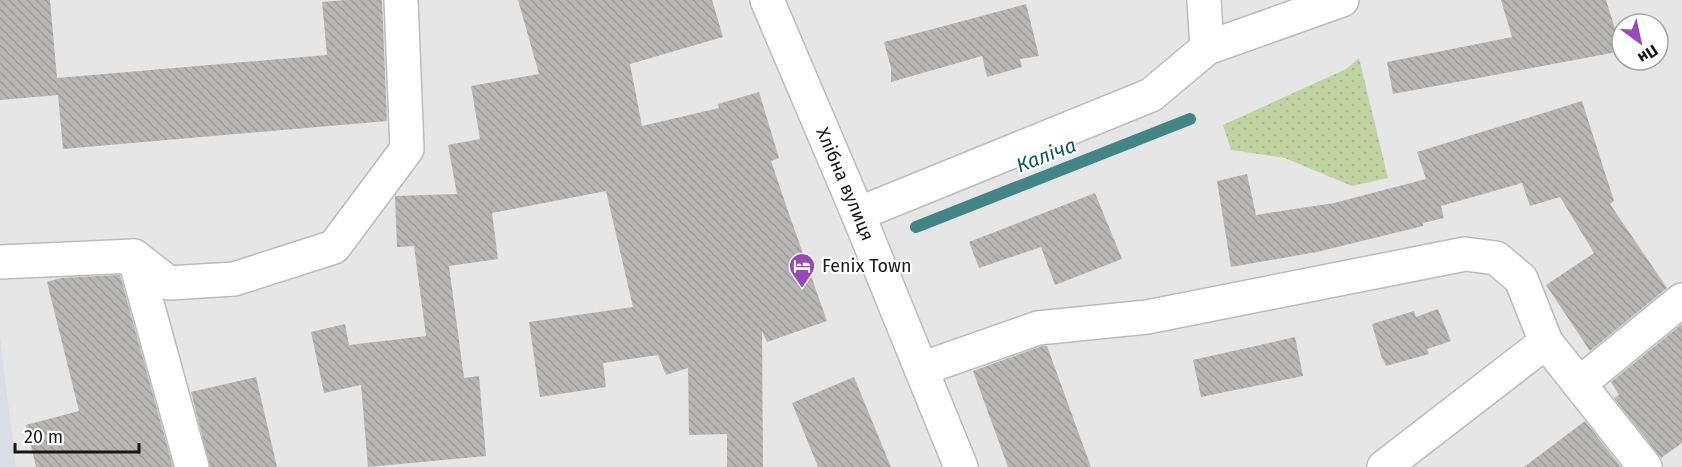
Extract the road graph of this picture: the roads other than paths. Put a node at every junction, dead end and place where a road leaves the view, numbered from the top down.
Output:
1 (401, 0) edge
2 (767, 0) edge
3 (1204, 0) edge
4 (1342, 0) edge
5 (1207, 48) junction
6 (858, 214) junction
7 (134, 256) junction
8 (0, 262) edge
9 (1682, 300) edge
10 (1546, 342) junction
11 (921, 369) junction
12 (1579, 384) junction
13 (955, 465) edge
14 (192, 467) edge
15 (1383, 467) edge
16 (1645, 467) edge

1 - 7 street
2 - 6 street, Хлібна вулиця
3 - 5 street
4 - 5 street
5 - 6 street
6 - 11 street, Хлібна вулиця
7 - 8 street
7 - 14 street
9 - 12 street
10 - 11 street
10 - 12 street
10 - 15 street
11 - 13 street, Хлібна вулиця
12 - 16 street

